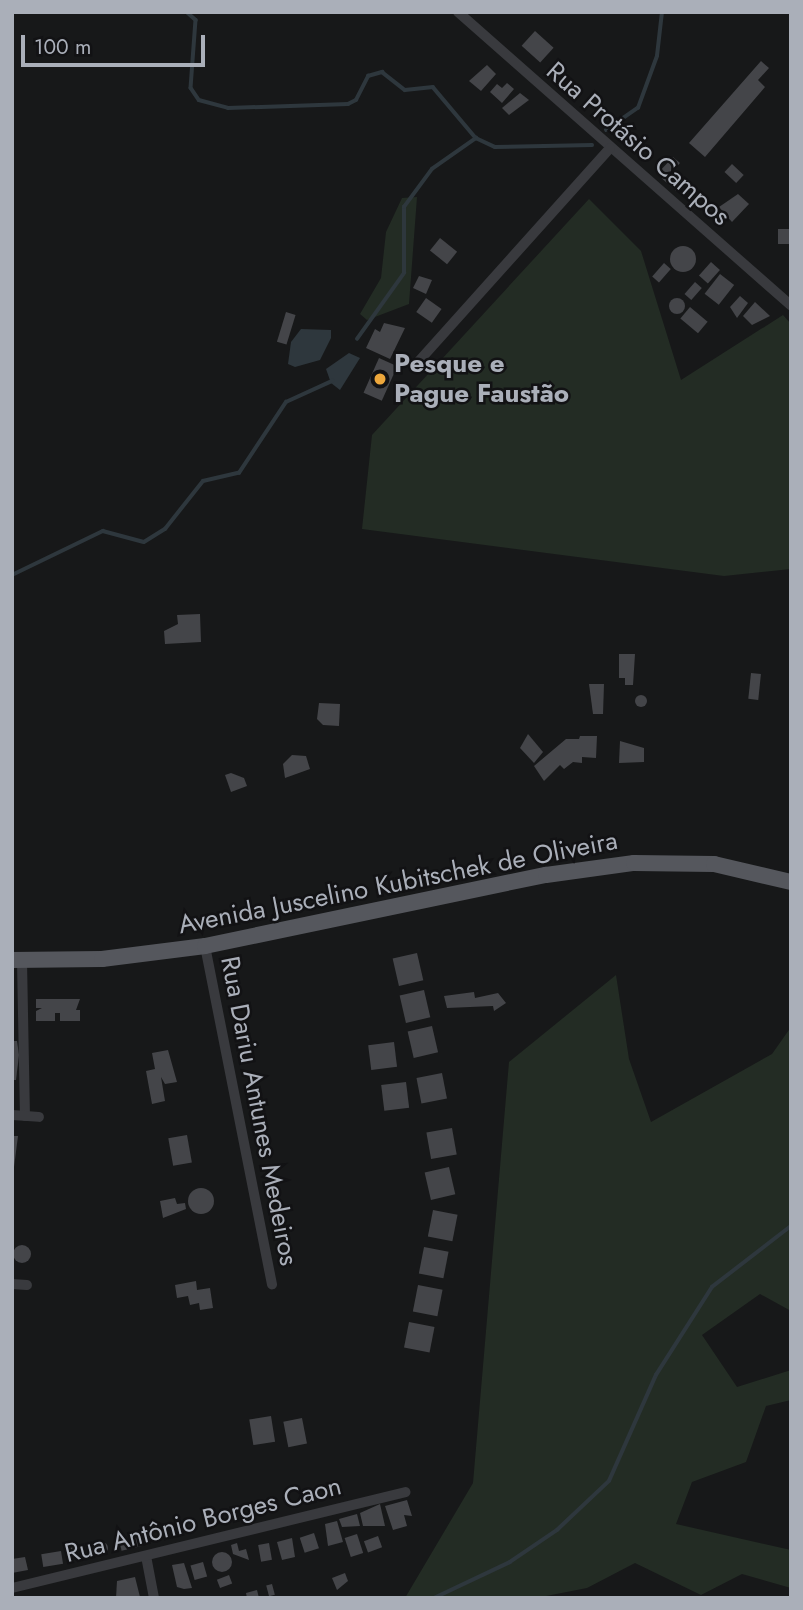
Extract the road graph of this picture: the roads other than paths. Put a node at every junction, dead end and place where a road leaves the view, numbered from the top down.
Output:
1 (458, 12) edge
2 (610, 148) junction
3 (791, 306) edge
4 (419, 361) dead end
5 (791, 882) edge
6 (205, 946) junction
7 (17, 960) edge
8 (12, 1115) edge
9 (25, 1116) junction
10 (38, 1117) dead end
11 (12, 1284) edge
12 (272, 1284) dead end
13 (27, 1285) dead end
14 (405, 1492) dead end
15 (146, 1556) junction
16 (12, 1588) edge
17 (154, 1598) edge

1 - 2 street, Rua Protásio Campos
2 - 3 street, Rua Protásio Campos
2 - 4 street
5 - 6 main road, Avenida Juscelino Kubitschek de Oliveira
6 - 7 main road, Avenida Juscelino Kubitschek de Oliveira
6 - 12 street, Rua Dariu Antunes Medeiros
7 - 9 street
8 - 9 street
9 - 10 street
11 - 13 street
14 - 15 street, Rua Antônio Borges Caon
15 - 16 street, Rua Antônio Borges Caon
15 - 17 street

